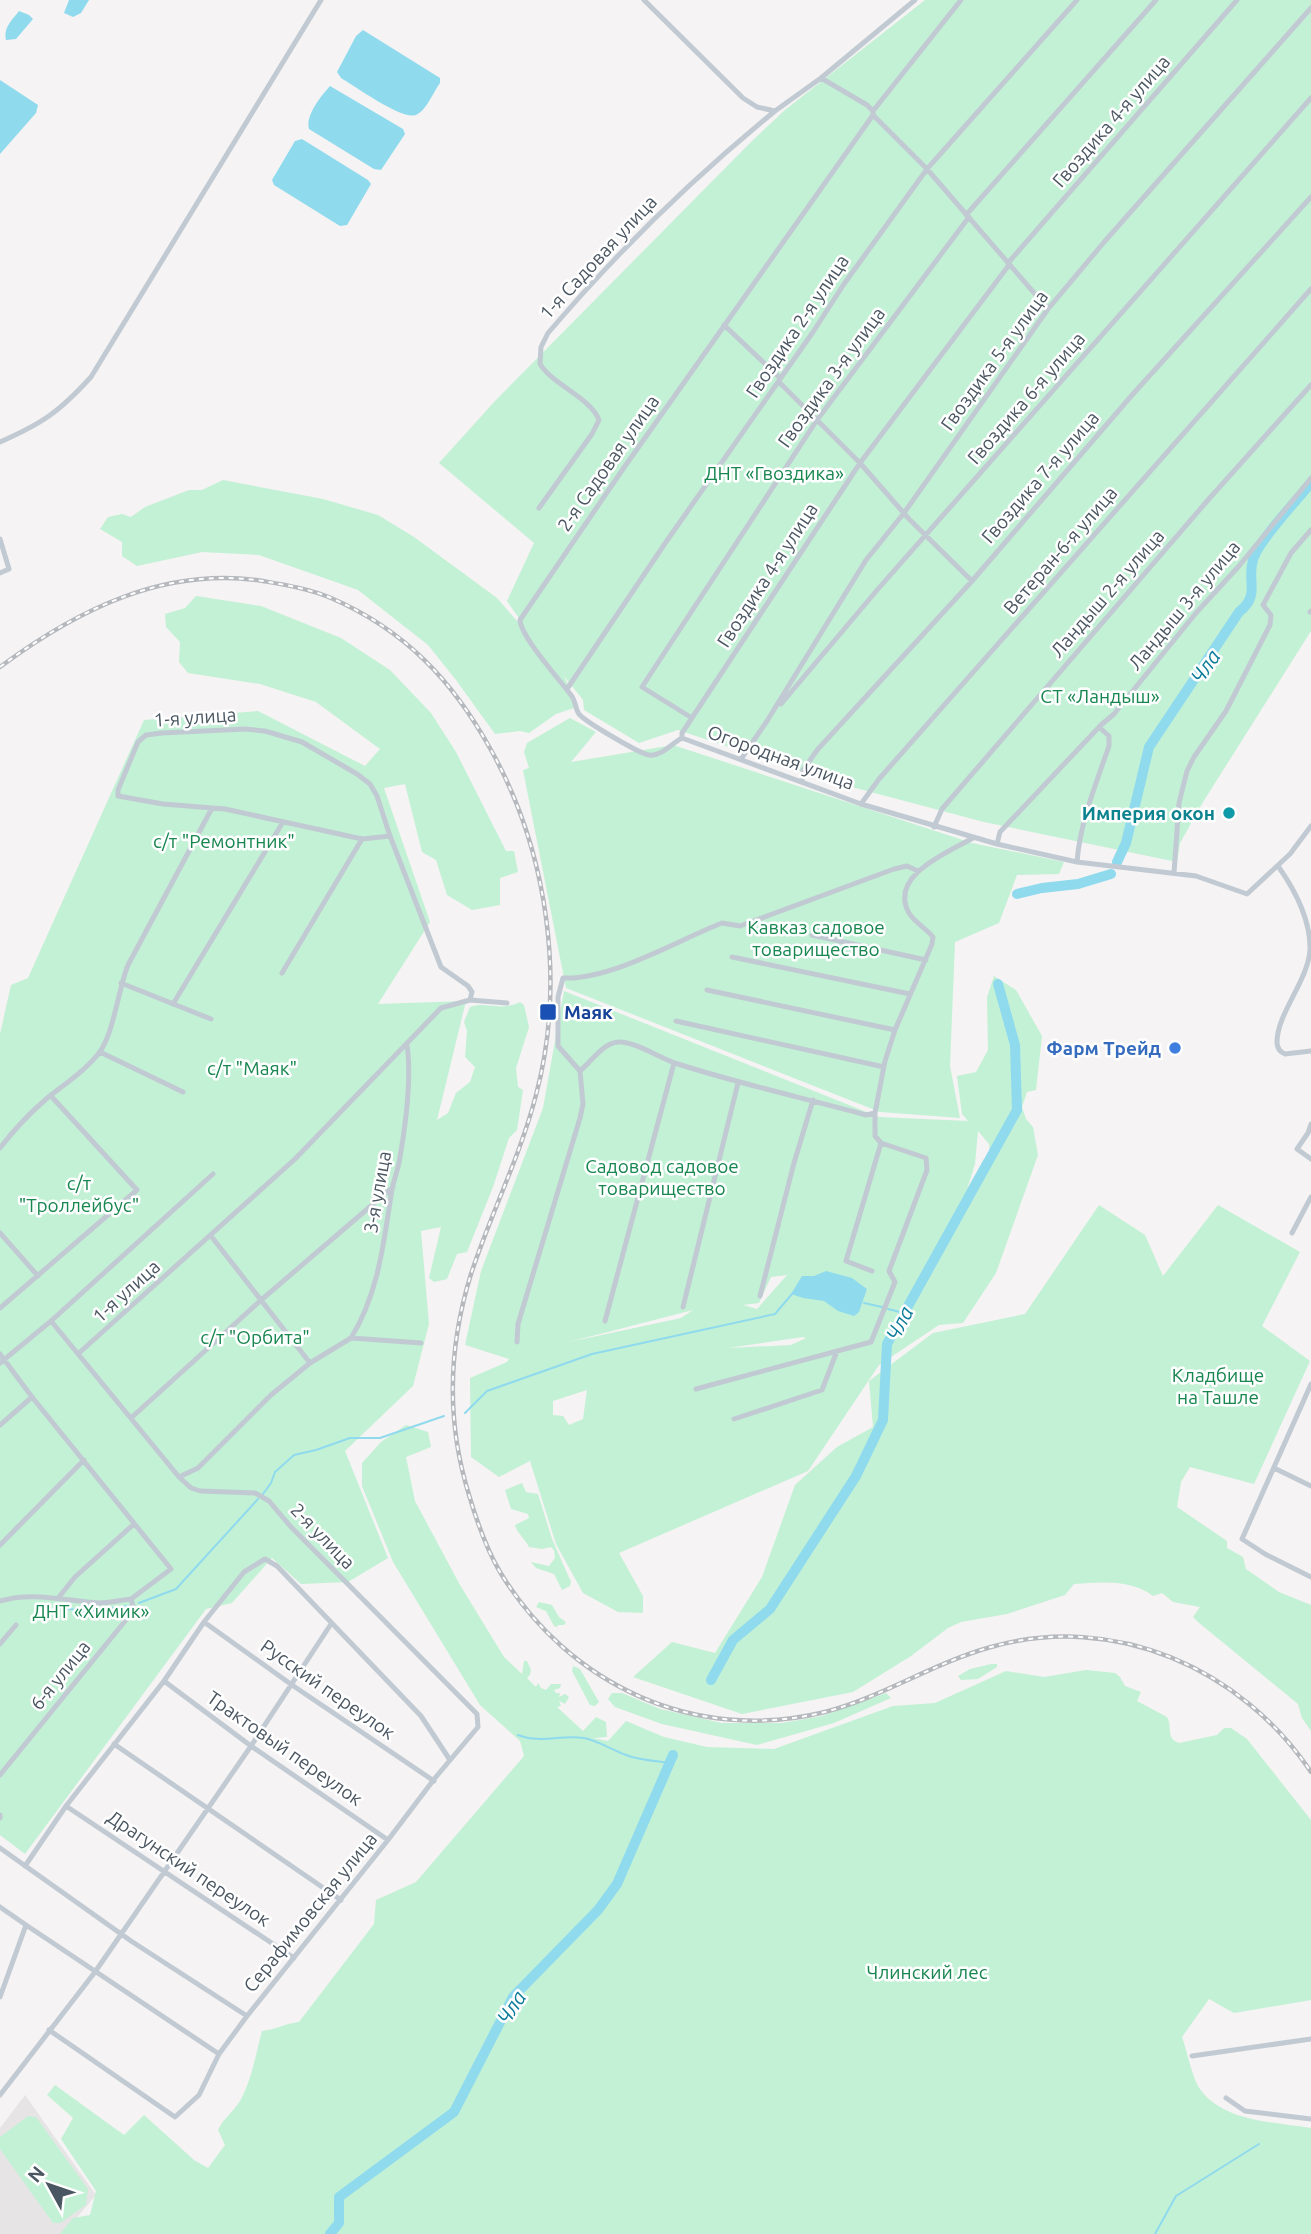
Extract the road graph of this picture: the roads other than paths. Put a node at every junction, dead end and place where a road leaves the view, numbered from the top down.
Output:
1 (321, 0) edge
2 (644, 0) edge
3 (915, 0) edge
4 (961, 0) edge
5 (1077, 0) edge
6 (1156, 0) edge
7 (1237, 0) edge
8 (1311, 8) edge
9 (821, 78) junction
10 (1311, 98) edge
11 (775, 111) junction
12 (873, 113) junction
13 (927, 169) junction
14 (1311, 197) edge
15 (968, 216) junction
16 (1009, 264) junction
17 (1311, 289) edge
18 (1048, 310) junction
19 (724, 325) junction
20 (780, 380) junction
21 (1311, 385) edge
22 (817, 420) junction
23 (0, 442) edge
24 (860, 463) junction
25 (1311, 478) edge
26 (539, 508) dead end
27 (904, 513) junction
28 (1311, 530) edge
29 (926, 535) junction
30 (0, 539) edge
31 (0, 573) edge
32 (971, 581) junction
33 (520, 620) joint
34 (567, 689) junction
35 (692, 718) junction
36 (767, 721) junction
37 (1099, 727) junction
38 (682, 738) junction
39 (741, 759) junction
40 (802, 781) junction
41 (861, 804) junction
42 (211, 810) junction
43 (283, 822) junction
44 (1311, 826) edge
45 (934, 827) junction
46 (390, 836) junction
47 (973, 838) junction
48 (362, 839) junction
49 (997, 845) junction
50 (1077, 862) junction
51 (1278, 866) junction
52 (918, 871) junction
53 (1174, 873) junction
54 (812, 935) dead end
55 (732, 957) dead end
56 (926, 960) junction
57 (282, 973) dead end
58 (121, 983) junction
59 (707, 990) dead end
60 (910, 994) junction
61 (470, 1000) junction
62 (507, 1003) dead end
63 (173, 1004) junction
64 (211, 1019) dead end
65 (676, 1021) dead end
66 (895, 1030) junction
67 (407, 1045) junction
68 (1311, 1051) edge
69 (100, 1052) junction
70 (674, 1063) junction
71 (884, 1067) junction
72 (580, 1071) junction
73 (738, 1083) junction
74 (183, 1093) dead end
75 (51, 1096) junction
76 (813, 1100) junction
77 (875, 1113) junction
78 (1311, 1124) edge
79 (881, 1143) junction
80 (0, 1148) edge
81 (1311, 1159) edge
82 (214, 1174) dead end
83 (393, 1187) junction
84 (1311, 1197) edge
85 (0, 1233) edge
86 (1292, 1233) dead end
87 (211, 1236) junction
88 (872, 1271) dead end
89 (38, 1276) junction
90 (760, 1296) dead end
91 (260, 1301) junction
92 (683, 1307) dead end
93 (0, 1308) edge
94 (51, 1321) junction
95 (605, 1321) dead end
96 (351, 1338) junction
97 (517, 1342) dead end
98 (421, 1343) dead end
99 (837, 1351) junction
100 (79, 1353) junction
101 (0, 1354) edge
102 (3, 1361) edge
103 (310, 1363) junction
104 (1311, 1384) edge
105 (696, 1389) dead end
106 (32, 1397) junction
107 (131, 1418) junction
108 (734, 1419) dead end
109 (0, 1425) edge
110 (84, 1460) junction
111 (1274, 1468) junction
112 (179, 1478) junction
113 (1311, 1486) edge
114 (134, 1524) junction
115 (0, 1545) edge
116 (1311, 1577) edge
117 (59, 1597) junction
118 (131, 1599) junction
119 (0, 1601) edge
120 (204, 1622) junction
121 (331, 1624) junction
122 (16, 1625) dead end
123 (0, 1644) edge
124 (164, 1681) junction
125 (292, 1685) junction
126 (477, 1714) joint
127 (114, 1744) junction
128 (251, 1746) junction
129 (450, 1760) junction
130 (0, 1774) edge
131 (434, 1781) junction
132 (66, 1806) junction
133 (208, 1809) junction
134 (388, 1840) junction
135 (0, 1849) edge
136 (25, 1866) junction
137 (165, 1872) junction
138 (341, 1900) junction
139 (0, 1907) edge
140 (26, 1925) junction
141 (121, 1933) junction
142 (293, 1958) junction
143 (96, 1972) junction
144 (0, 1997) edge
145 (247, 2016) junction
146 (50, 2030) junction
147 (1311, 2039) edge
148 (219, 2054) junction
149 (1192, 2056) dead end
150 (1, 2091) edge
151 (1226, 2098) dead end
152 (1311, 2119) edge

1 - 23 street
2 - 11 street
3 - 9 street, 1-я Садовая улица
4 - 12 street, 2-я Садовая улица
5 - 13 street, Гвоздика 2-я улица
6 - 15 street, Гвоздика 3-я улица
7 - 16 street, Гвоздика 4-я улица
8 - 18 street, Гвоздика 5-я улица
9 - 11 street, 1-я Садовая улица
9 - 12 street
10 - 29 street, Гвоздика 6-я улица
11 - 26 street, 1-я Садовая улица
12 - 13 street
12 - 19 street, 2-я Садовая улица
13 - 15 street
13 - 20 street, Гвоздика 2-я улица
14 - 32 street, Гвоздика 7-я улица
15 - 16 street
15 - 22 street, Гвоздика 3-я улица
16 - 18 street
16 - 24 street, Гвоздика 4-я улица
17 - 41 street, Ветеран-6-я улица
18 - 27 street, Гвоздика 5-я улица
19 - 20 street
19 - 33 street, 2-я Садовая улица
20 - 22 street
20 - 34 street, Гвоздика 2-я улица
21 - 45 street, Ландыш 2-я улица
22 - 24 street
22 - 35 street, Гвоздика 3-я улица
24 - 27 street
24 - 35 street, Гвоздика 4-я улица
25 - 37 street, Ландыш 3-я улица
27 - 29 street
27 - 36 street, Гвоздика 5-я улица
28 - 53 street
29 - 32 street
29 - 36 street, Гвоздика 6-я улица
30 - 31 street
32 - 40 street, Гвоздика 7-я улица
33 - 34 street, Огородная улица
34 - 38 street, Огородная улица
35 - 38 street, Гвоздика 4-я улица
36 - 39 street, Гвоздика 5-я улица
37 - 49 street, Ландыш 3-я улица
37 - 50 street
38 - 39 street, Огородная улица
39 - 40 street, Огородная улица
40 - 41 street, Огородная улица
41 - 45 street, Огородная улица
42 - 43 street, 1-я улица
42 - 46 street, 1-я улица
42 - 58 street
43 - 48 street, 1-я улица
43 - 63 street
44 - 51 street
45 - 47 street, Огородная улица
46 - 48 street, 1-я улица
46 - 61 street, 1-я улица
47 - 49 street, Огородная улица
47 - 52 street
48 - 57 street
49 - 50 street, Огородная улица
50 - 53 street, Огородная улица
51 - 53 street, Огородная улица
51 - 68 street
52 - 56 street
52 - 72 street
54 - 56 street
55 - 60 street
56 - 60 street
58 - 63 street
58 - 69 street
59 - 66 street
60 - 66 street
61 - 62 street, 1-я улица
61 - 67 street, 1-я улица
63 - 64 street
65 - 71 street
66 - 71 street
67 - 83 street, 3-я улица
67 - 87 street, 1-я улица
69 - 74 street
69 - 75 street
70 - 72 street
70 - 73 street
70 - 95 street
71 - 77 street
72 - 97 street
73 - 76 street
73 - 92 street
75 - 80 street
75 - 89 street
76 - 77 street
76 - 90 street
77 - 79 street
78 - 81 street
79 - 88 street
79 - 99 street
82 - 94 street
83 - 91 street
83 - 96 street, 3-я улица
84 - 86 street
85 - 89 street
87 - 91 street
87 - 100 street, 1-я улица
89 - 93 street
91 - 103 street
91 - 107 street
94 - 100 street, 2-я улица
94 - 102 street
96 - 98 street
96 - 103 street
99 - 105 street
99 - 108 street
100 - 107 street, 2-я улица
101 - 102 street
102 - 106 street
103 - 112 street
104 - 111 street
106 - 109 street
106 - 110 street
107 - 112 street, 2-я улица
110 - 114 street
110 - 115 street
111 - 113 street
111 - 116 street
112 - 126 street, 2-я улица
114 - 117 street
114 - 118 street
117 - 118 street
117 - 119 street
118 - 130 street, 6-я улица
120 - 121 street
120 - 124 street
120 - 125 street, Русский переулок
121 - 125 street
121 - 129 street
122 - 123 street
124 - 127 street
124 - 128 street, Трактовый переулок
125 - 128 street
125 - 131 street, Русский переулок
126 - 129 street, Серафимовская улица
127 - 132 street
127 - 133 street
128 - 133 street
128 - 134 street, Трактовый переулок
129 - 131 street, Серафимовская улица
131 - 134 street, Серафимовская улица
132 - 136 street
132 - 137 street, Драгунский переулок
133 - 137 street
133 - 138 street
134 - 138 street, Серафимовская улица
135 - 136 street, Серафимовская улица
136 - 141 street, Серафимовская улица
137 - 141 street
137 - 142 street, Драгунский переулок
138 - 142 street, Серафимовская улица
139 - 140 street
140 - 143 street
140 - 144 street
141 - 143 street
141 - 145 street, Серафимовская улица
142 - 145 street, Серафимовская улица
143 - 146 street
143 - 148 street
145 - 148 street
146 - 148 street
146 - 150 street
147 - 149 street
151 - 152 street

